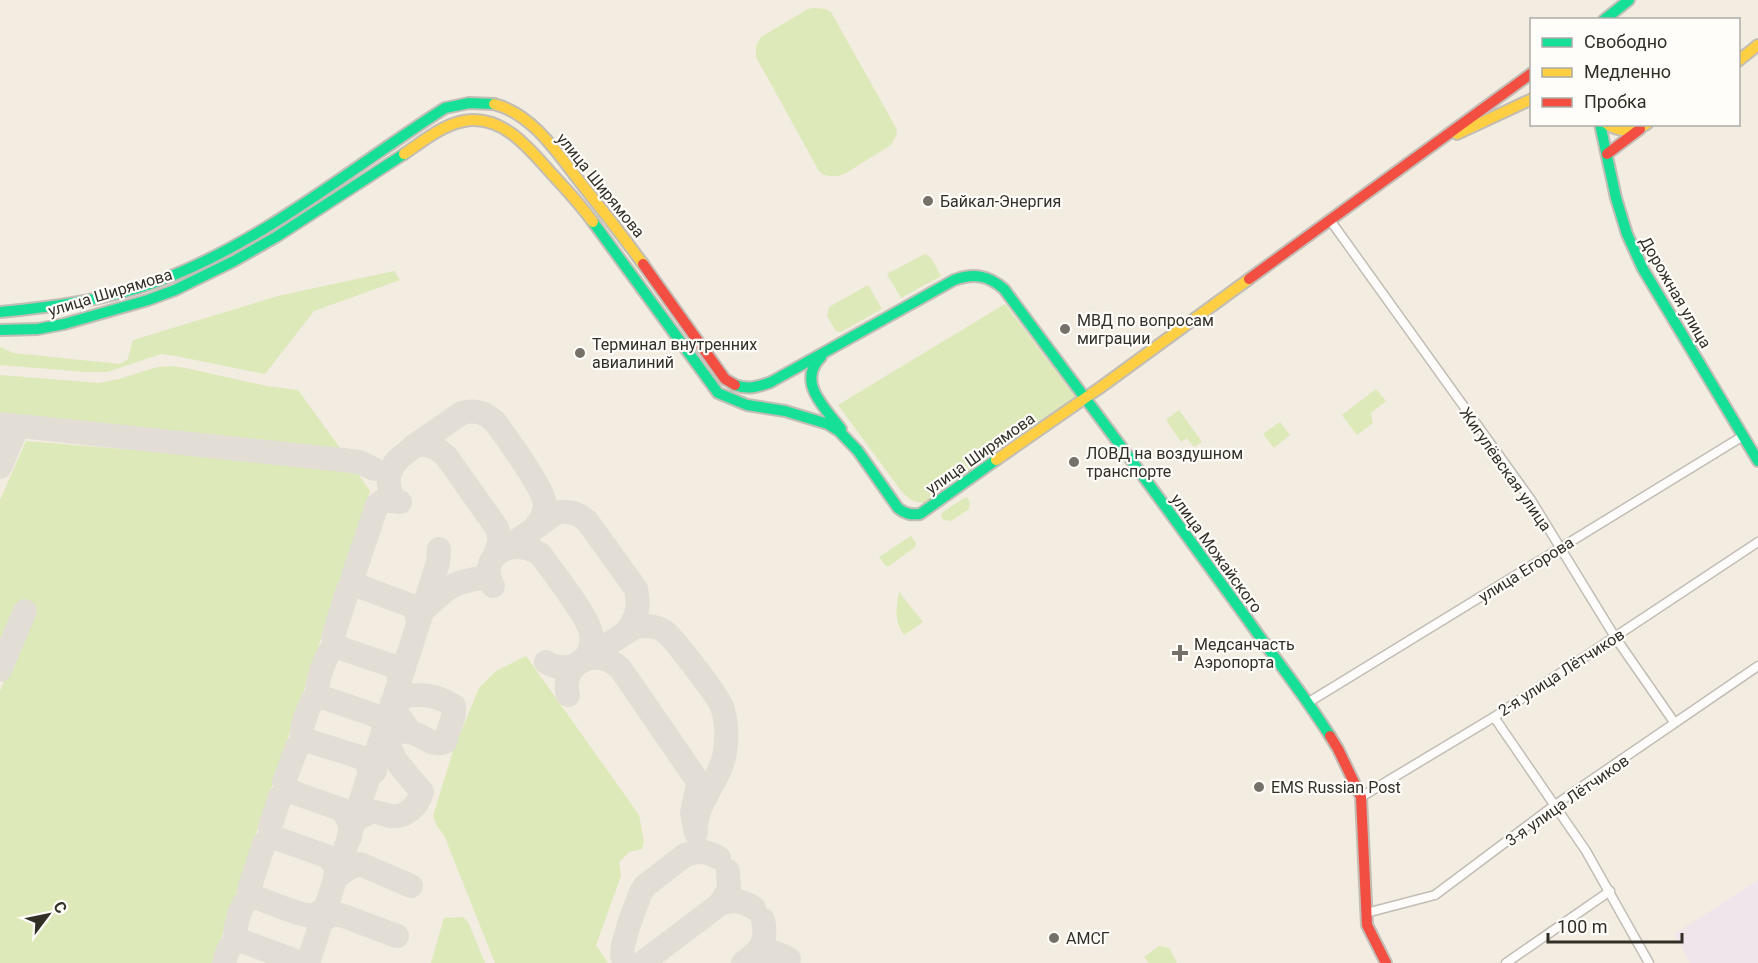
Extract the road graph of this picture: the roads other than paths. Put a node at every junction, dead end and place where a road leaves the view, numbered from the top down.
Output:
1 (1629, 0) edge
2 (1606, 18) edge
3 (1758, 45) edge
4 (1740, 59) edge
5 (1530, 74) edge
6 (1530, 100) edge
7 (1600, 126) edge
8 (1609, 126) edge
9 (1645, 126) edge
10 (1431, 146) junction
11 (1607, 154) junction
12 (1330, 220) junction
13 (96, 298) junction
14 (25, 309) junction
15 (0, 312) edge
16 (106, 312) junction
17 (30, 329) junction
18 (0, 330) edge
19 (831, 348) junction
20 (1085, 398) junction
21 (1743, 436) junction
22 (854, 446) junction
23 (1758, 460) edge
24 (1758, 542) edge
25 (1560, 547) junction
26 (1615, 637) junction
27 (1758, 666) edge
28 (1309, 702) junction
29 (1494, 717) junction
30 (1674, 722) junction
31 (1361, 797) junction
32 (1555, 806) junction
33 (1610, 891) junction
34 (1366, 913) junction
35 (1386, 963) edge
36 (1506, 963) edge
37 (1649, 963) edge

1 - 2 main road
3 - 4 main road
5 - 10 main road
6 - 10 main road
7 - 11 main road, Дорожная улица
8 - 9 main road
9 - 11 main road
10 - 12 main road, улица Ширямова
11 - 21 main road, Дорожная улица
12 - 20 main road, улица Ширямова
12 - 25 street, Жигулёвская улица
13 - 14 main road, улица Ширямова
13 - 16 main road
13 - 19 main road, улица Ширямова
14 - 15 main road, улица Ширямова
14 - 17 main road
16 - 17 main road, улица Ширямова
16 - 22 main road, улица Ширямова
17 - 18 main road, улица Ширямова
19 - 20 main road, улица Ширямова
19 - 22 main road
20 - 22 main road, улица Ширямова
20 - 28 main road, улица Можайского
21 - 23 main road, Дорожная улица
21 - 25 street, улица Егорова
24 - 26 street, 2-я улица Лётчиков
25 - 26 street, Жигулёвская улица
25 - 28 street, улица Егорова
26 - 29 street, 2-я улица Лётчиков
26 - 30 street, Жигулёвская улица
27 - 30 street, 3-я улица Лётчиков
28 - 31 main road, улица Можайского
29 - 31 street, 2-я улица Лётчиков
29 - 32 street
30 - 32 street, 3-я улица Лётчиков
31 - 34 main road, улица Можайского
32 - 33 street
32 - 34 street, 3-я улица Лётчиков
33 - 36 street
33 - 37 street
34 - 35 main road, улица Можайского

